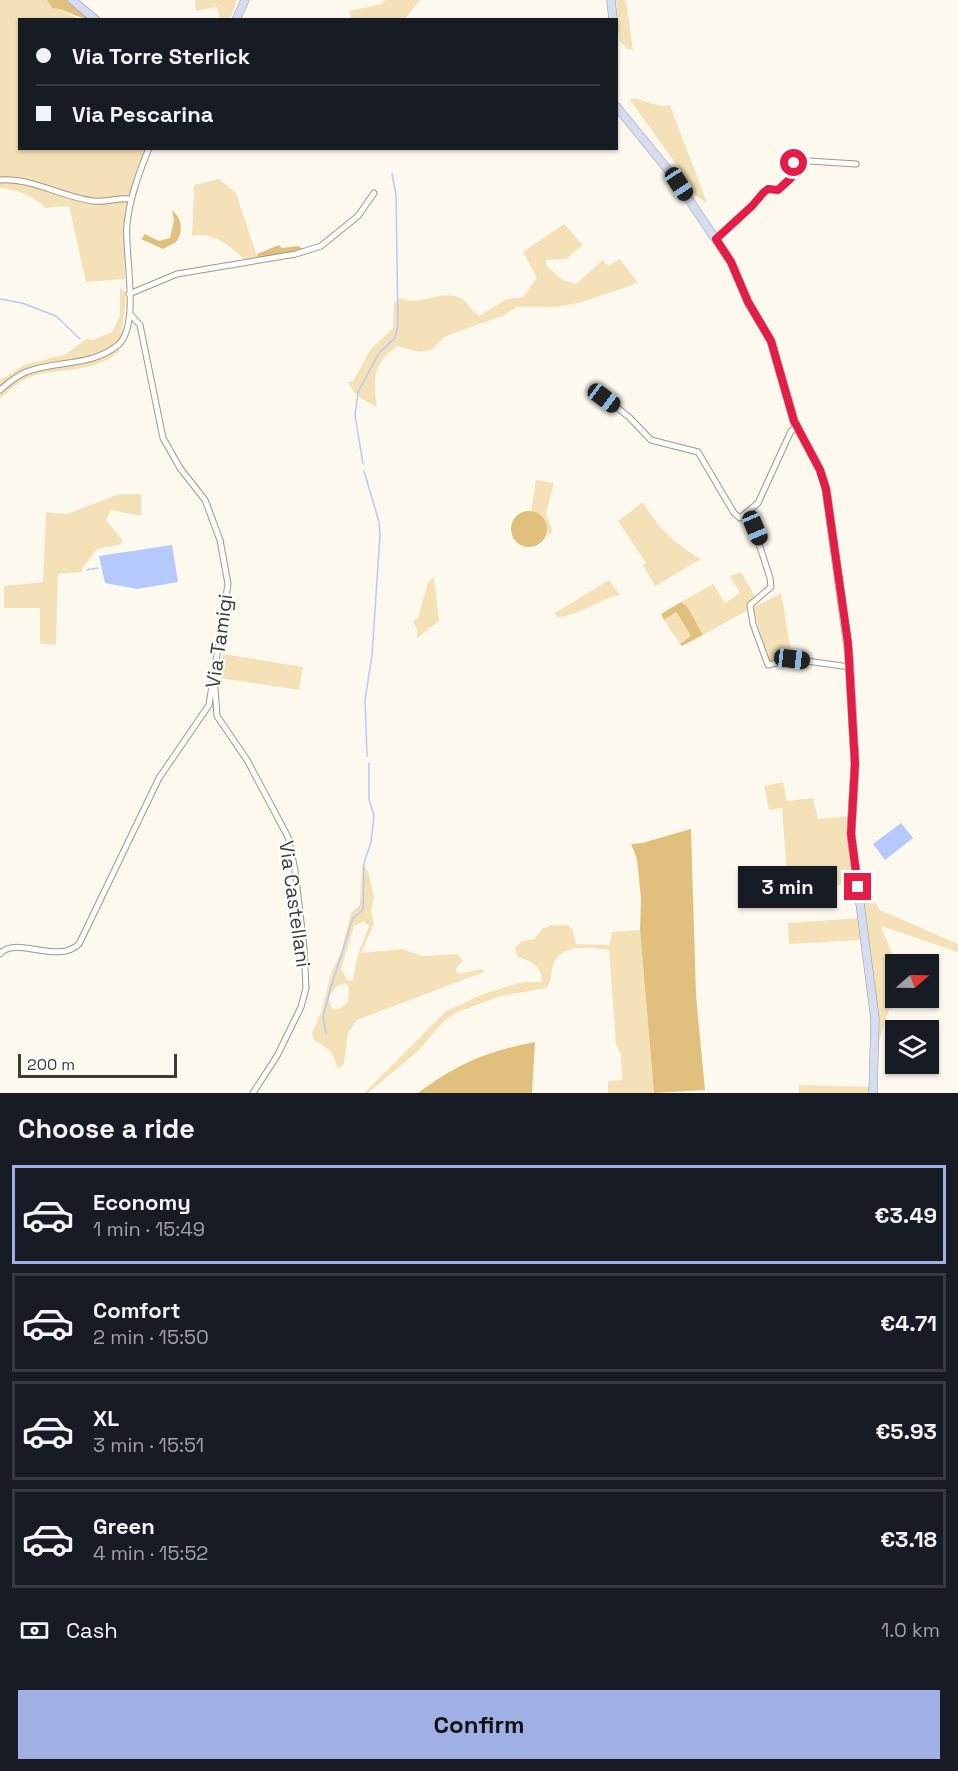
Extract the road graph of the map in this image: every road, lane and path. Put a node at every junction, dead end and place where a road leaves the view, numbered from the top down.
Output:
1 (72, 0) edge
2 (245, 0) edge
3 (611, 0) edge
4 (94, 18) edge
5 (237, 18) edge
6 (613, 18) edge
7 (618, 108) edge
8 (148, 150) edge
9 (856, 164) dead end
10 (0, 180) edge
11 (374, 192) dead end
12 (131, 200) junction
13 (716, 239) junction
14 (129, 294) junction
15 (130, 314) junction
16 (0, 390) edge
17 (604, 398) dead end
18 (796, 427) junction
19 (749, 513) junction
20 (850, 667) junction
21 (214, 685) junction
22 (0, 954) edge
23 (253, 1093) edge
24 (873, 1093) edge

1 - 4 street
2 - 5 street
3 - 6 street
7 - 13 street
8 - 12 street
9 - 13 street
10 - 12 street
11 - 14 street
12 - 14 street
13 - 18 street
14 - 15 street
15 - 16 street
15 - 21 street, Via Tamigi
17 - 19 street
18 - 19 street
18 - 20 street
19 - 20 street
20 - 24 street
21 - 22 street, Via Tamigi
21 - 23 street, Via Castellani

